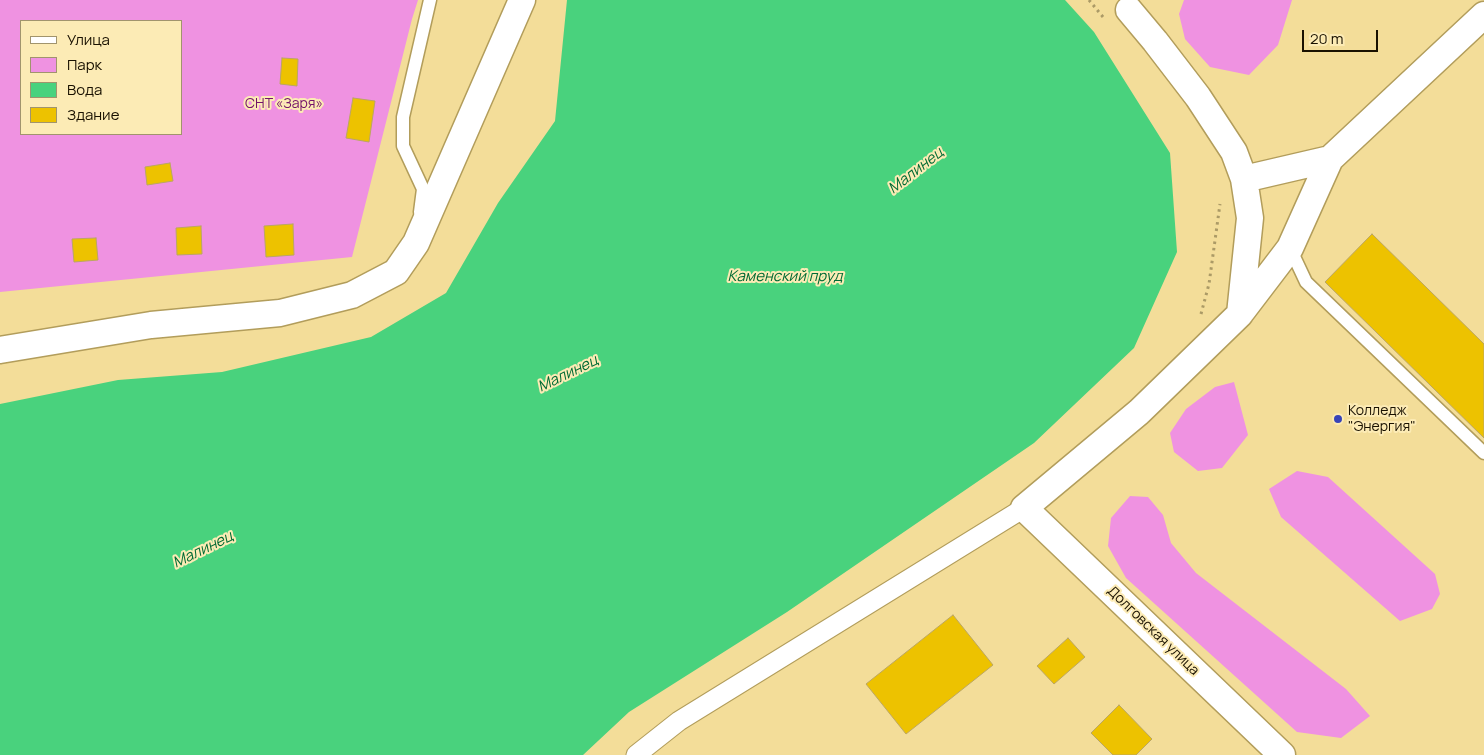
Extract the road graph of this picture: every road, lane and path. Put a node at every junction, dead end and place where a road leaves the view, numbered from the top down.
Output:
1 (430, 0) edge
2 (522, 0) edge
3 (1089, 0) edge
4 (1129, 10) dead end
5 (1484, 15) edge
6 (1106, 20) dead end
7 (1330, 159) junction
8 (1244, 179) junction
9 (1221, 199) dead end
10 (416, 243) junction
11 (1290, 248) junction
12 (1240, 314) junction
13 (1201, 315) dead end
14 (0, 350) edge
15 (1484, 453) edge
16 (1024, 508) junction
17 (636, 755) edge
18 (1282, 755) edge

1 - 10 lane
2 - 10 street
3 - 6 path
4 - 8 street
5 - 7 street
7 - 8 street
7 - 11 street
8 - 12 street
9 - 13 path
10 - 14 street
11 - 12 street
11 - 15 lane
12 - 16 street
16 - 17 street
16 - 18 street, Долговская улица

